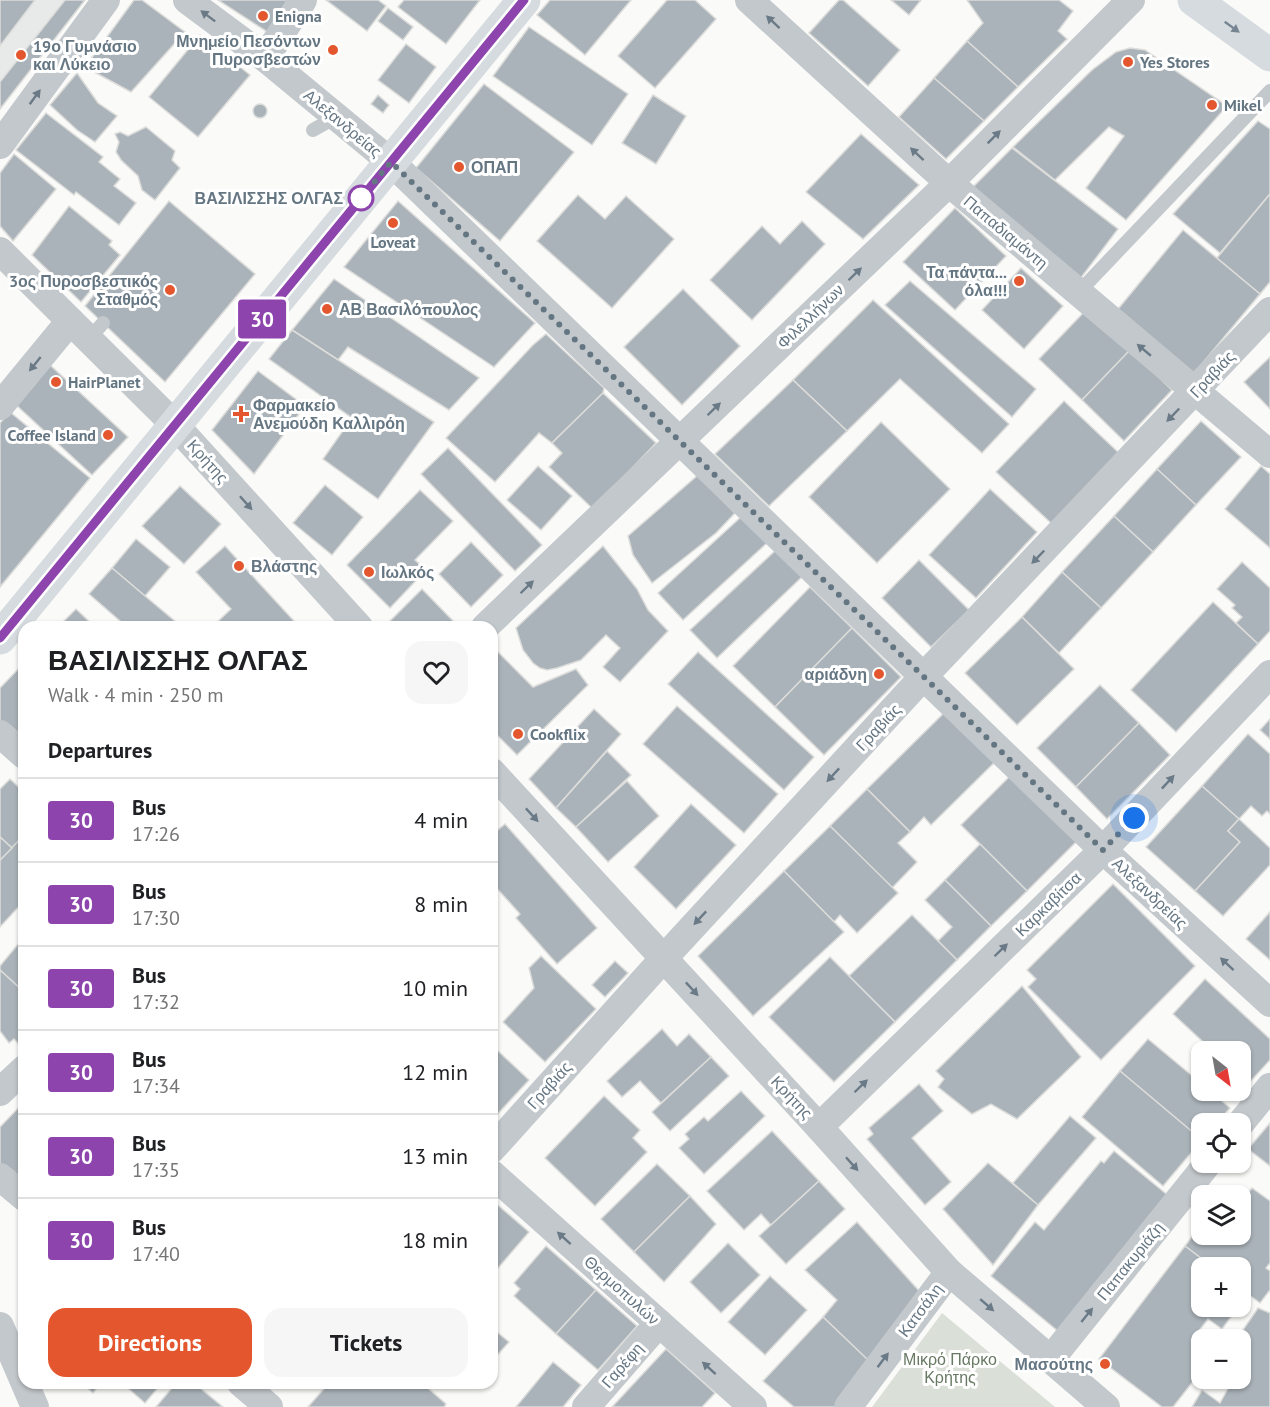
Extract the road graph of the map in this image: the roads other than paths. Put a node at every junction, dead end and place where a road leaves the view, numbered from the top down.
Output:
1 (106, 0) edge
2 (187, 0) edge
3 (303, 0) edge
4 (524, 0) edge
5 (749, 0) edge
6 (1131, 0) edge
7 (1194, 0) edge
8 (1270, 55) edge
9 (265, 58) junction
10 (1270, 91) edge
11 (0, 144) edge
12 (391, 162) junction
13 (949, 183) junction
14 (0, 251) edge
15 (1078, 293) junction
16 (1270, 311) edge
17 (87, 328) junction
18 (1195, 392) junction
19 (0, 406) edge
20 (175, 425) junction
21 (680, 441) junction
22 (1270, 454) edge
23 (354, 621) edge
24 (491, 621) edge
25 (0, 638) edge
26 (1270, 674) edge
27 (923, 677) junction
28 (0, 734) edge
29 (18, 750) edge
30 (498, 778) edge
31 (1103, 850) junction
32 (664, 958) junction
33 (1270, 1003) edge
34 (18, 1075) edge
35 (1270, 1087) edge
36 (0, 1092) edge
37 (1249, 1113) edge
38 (819, 1127) junction
39 (498, 1142) edge
40 (1200, 1173) edge
41 (0, 1177) edge
42 (498, 1179) edge
43 (18, 1192) edge
44 (949, 1272) junction
45 (659, 1323) junction
46 (0, 1326) edge
47 (1050, 1360) junction
48 (18, 1368) edge
49 (27, 1389) edge
50 (251, 1389) edge
51 (268, 1400) edge
52 (35, 1407) edge
53 (586, 1407) edge
54 (753, 1407) edge
55 (848, 1407) edge
56 (1106, 1407) edge

11 -> 1 street
9 -> 2 street, Αλεξανδρείας
3 - 9 street
4 - 12 main road
13 -> 5 street, Παπαδιαμάντη
13 -> 6 street, Φιλελλήνων
7 -> 8 main road
9 - 12 street, Αλεξανδρείας
10 - 15 lane
12 - 20 main road
12 - 21 street, Αλεξανδρείας
13 - 15 street, Παπαδιαμάντη
21 -> 13 street, Φιλελλήνων
14 - 17 street, Κρήτης
18 -> 15 street, Παπαδιαμάντη
16 - 18 street, Γραβιάς
17 -> 19 street
17 - 20 street, Κρήτης
18 - 22 street, Παπαδιαμάντη
18 -> 27 street, Γραβιάς
20 -> 23 street, Κρήτης
20 - 25 main road
24 -> 21 street, Φιλελλήνων
21 - 27 street, Αλεξανδρείας
31 -> 26 street, Καρκαβίτσα
27 - 31 street, Αλεξανδρείας
27 -> 32 street, Γραβιάς
28 - 29 street
30 -> 32 street, Κρήτης
33 -> 31 street, Αλεξανδρείας
38 -> 31 street, Καρκαβίτσα
32 -> 38 street, Κρήτης
32 - 39 street, Γραβιάς
34 - 36 street
35 - 37 street
38 -> 44 street, Κρήτης
47 -> 40 street, Παπακυριάζη
41 - 43 street
45 -> 42 street, Θερμοπυλών
44 -> 47 street, Κρήτης
55 -> 44 street, Κατσάλη
45 - 53 street, Γαρέφη
54 -> 45 street, Θερμοπυλών
46 - 48 street
47 - 56 street, Κρήτης
49 - 52 street
50 - 51 street

